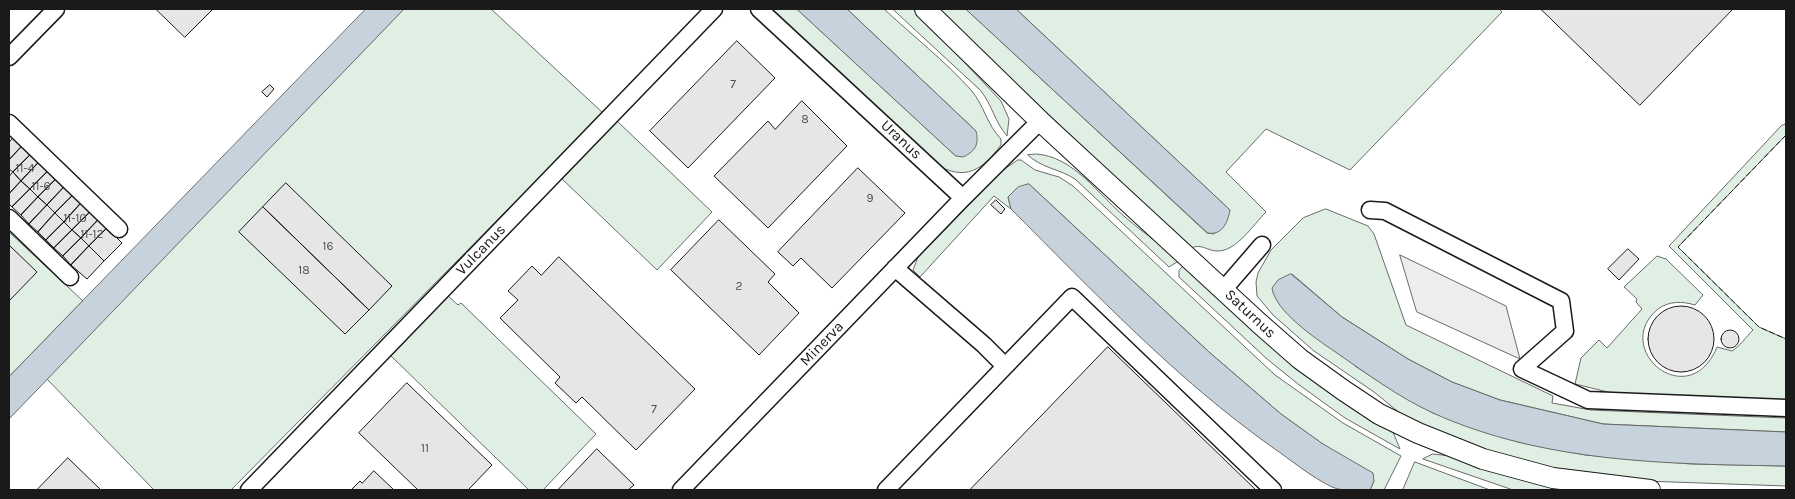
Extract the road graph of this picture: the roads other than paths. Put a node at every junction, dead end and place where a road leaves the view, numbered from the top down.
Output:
1 (56, 9) edge
2 (714, 9) edge
3 (759, 9) edge
4 (925, 9) edge
5 (9, 57) edge
6 (1040, 120) junction
7 (9, 123) edge
8 (963, 198) junction
9 (1370, 210) dead end
10 (9, 218) edge
11 (119, 229) dead end
12 (1262, 244) dead end
13 (895, 268) junction
14 (70, 277) dead end
15 (1224, 290) junction
16 (1005, 366) junction
17 (1786, 408) edge
18 (248, 490) edge
19 (681, 490) edge
20 (886, 490) edge
21 (1273, 490) edge
22 (1650, 490) edge

1 - 5 street
2 - 18 street, Vulcanus
3 - 8 street, Uranus
4 - 6 main road, Saturnus
6 - 8 street
6 - 15 main road, Saturnus
7 - 11 street
8 - 13 street, Minerva
9 - 17 street
10 - 14 street
12 - 15 street
13 - 16 street
13 - 19 street, Minerva
15 - 22 main road, Saturnus
16 - 20 street
16 - 21 street

